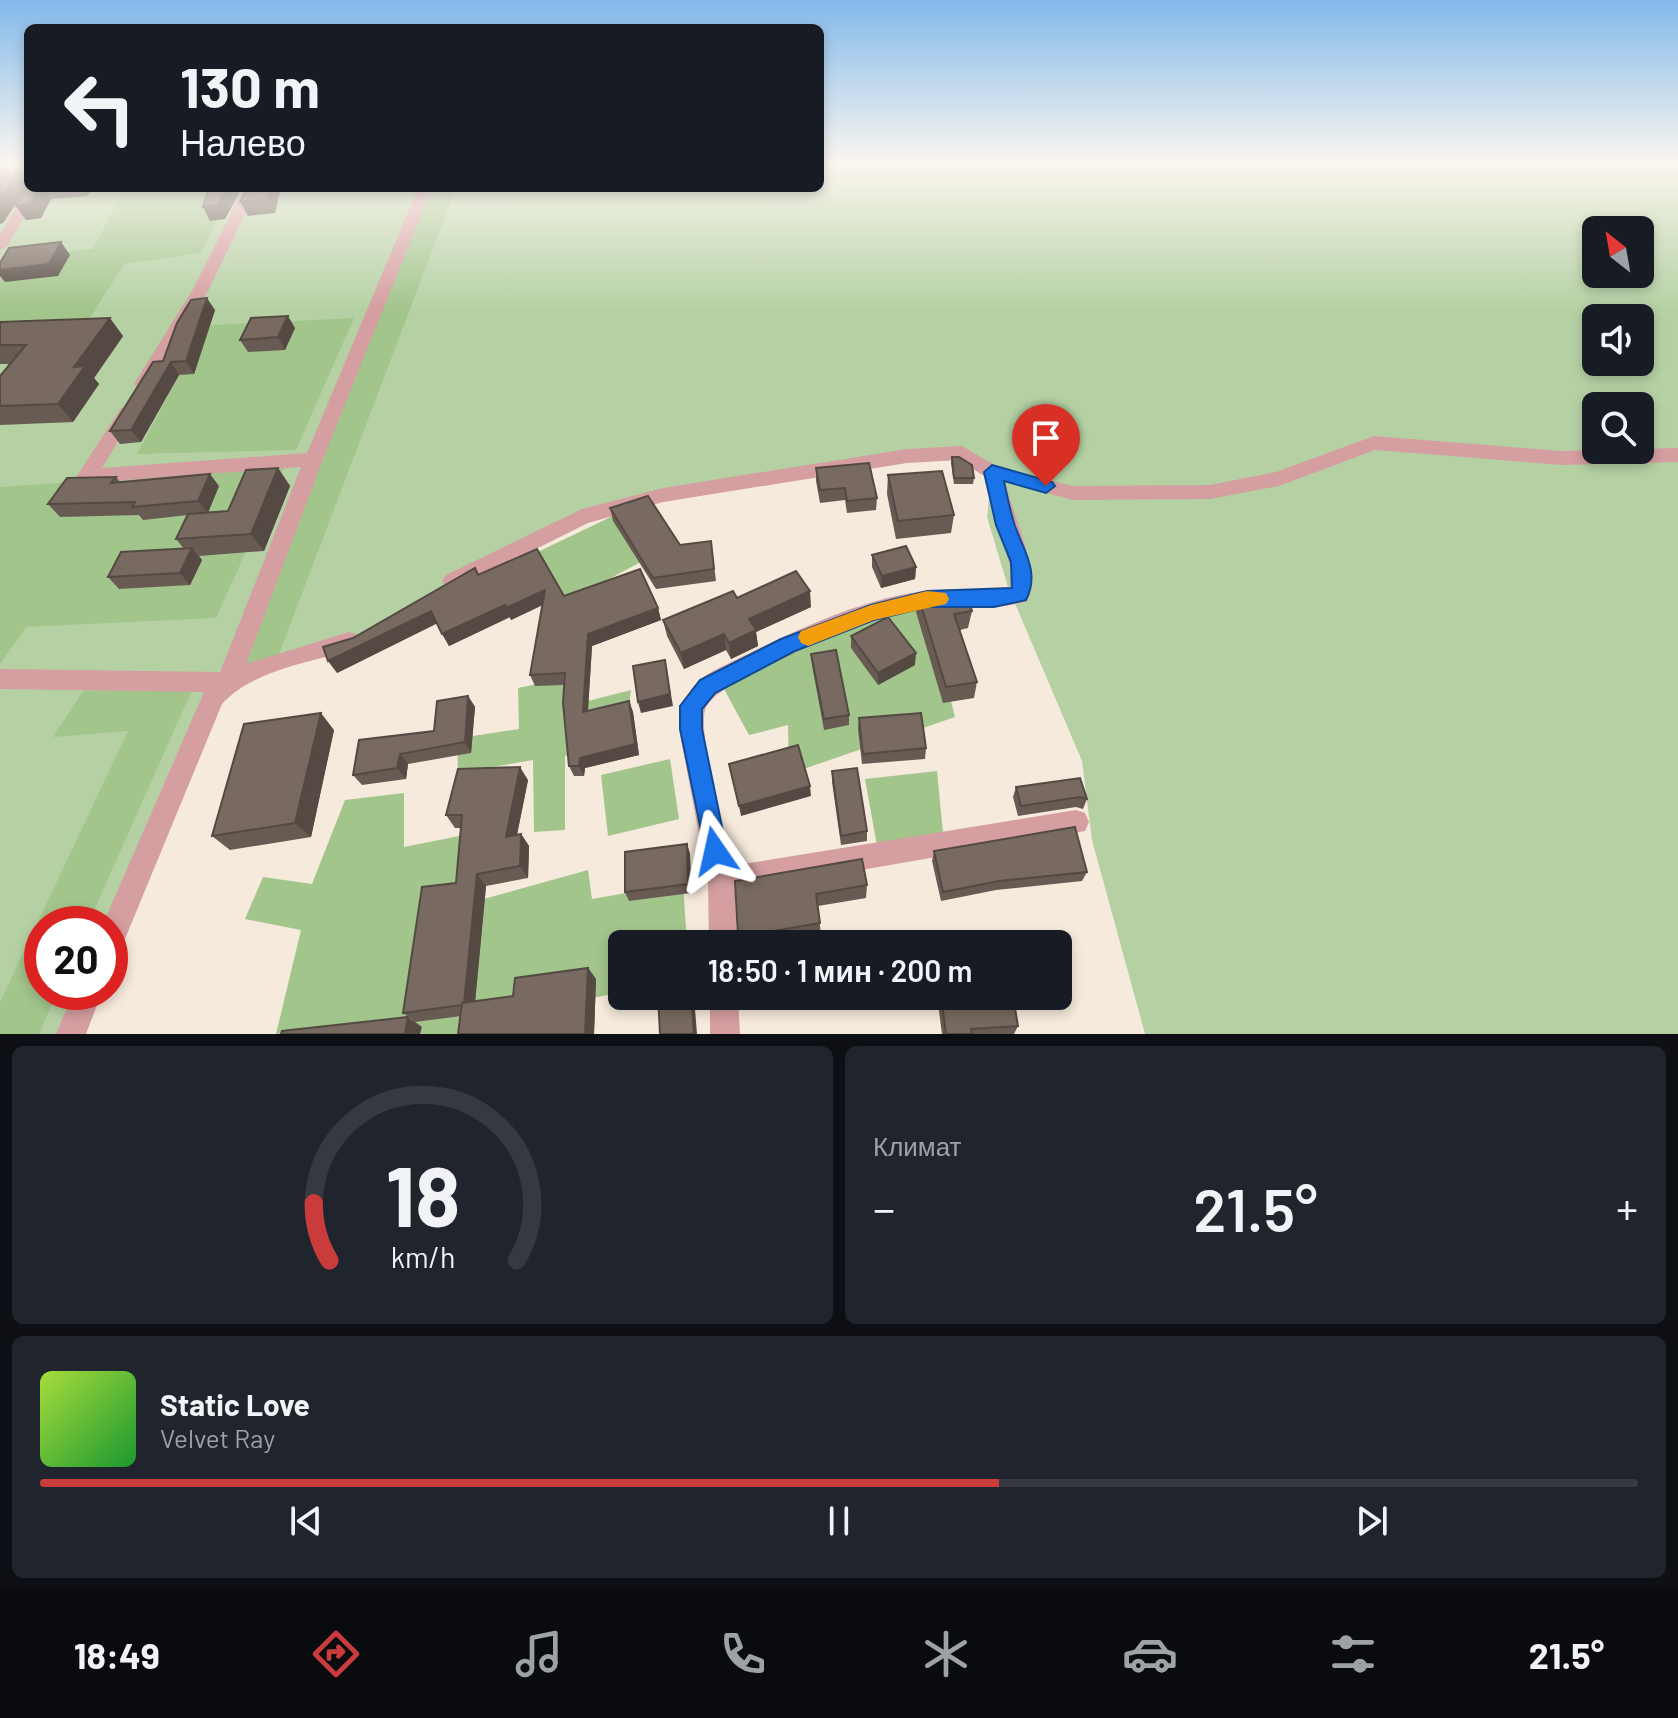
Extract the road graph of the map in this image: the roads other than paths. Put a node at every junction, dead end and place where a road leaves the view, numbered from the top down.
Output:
1 (20, 212) edge
2 (239, 212) edge
3 (415, 212) edge
4 (0, 246) edge
5 (1678, 455) edge
6 (314, 459) junction
7 (992, 472) junction
8 (432, 594) edge
9 (366, 633) edge
10 (0, 679) edge
11 (228, 682) junction
12 (1076, 822) dead end
13 (721, 881) junction
14 (125, 906) edge
15 (723, 930) edge
16 (81, 1010) edge
17 (724, 1010) edge
18 (71, 1034) edge
19 (725, 1034) edge

1 - 4 street
2 - 6 street
3 - 6 street
5 - 7 street
6 - 11 street
7 - 8 street
7 - 13 street
9 - 11 street
10 - 11 street
11 - 14 street
12 - 13 street
13 - 15 street
16 - 18 street
17 - 19 street

